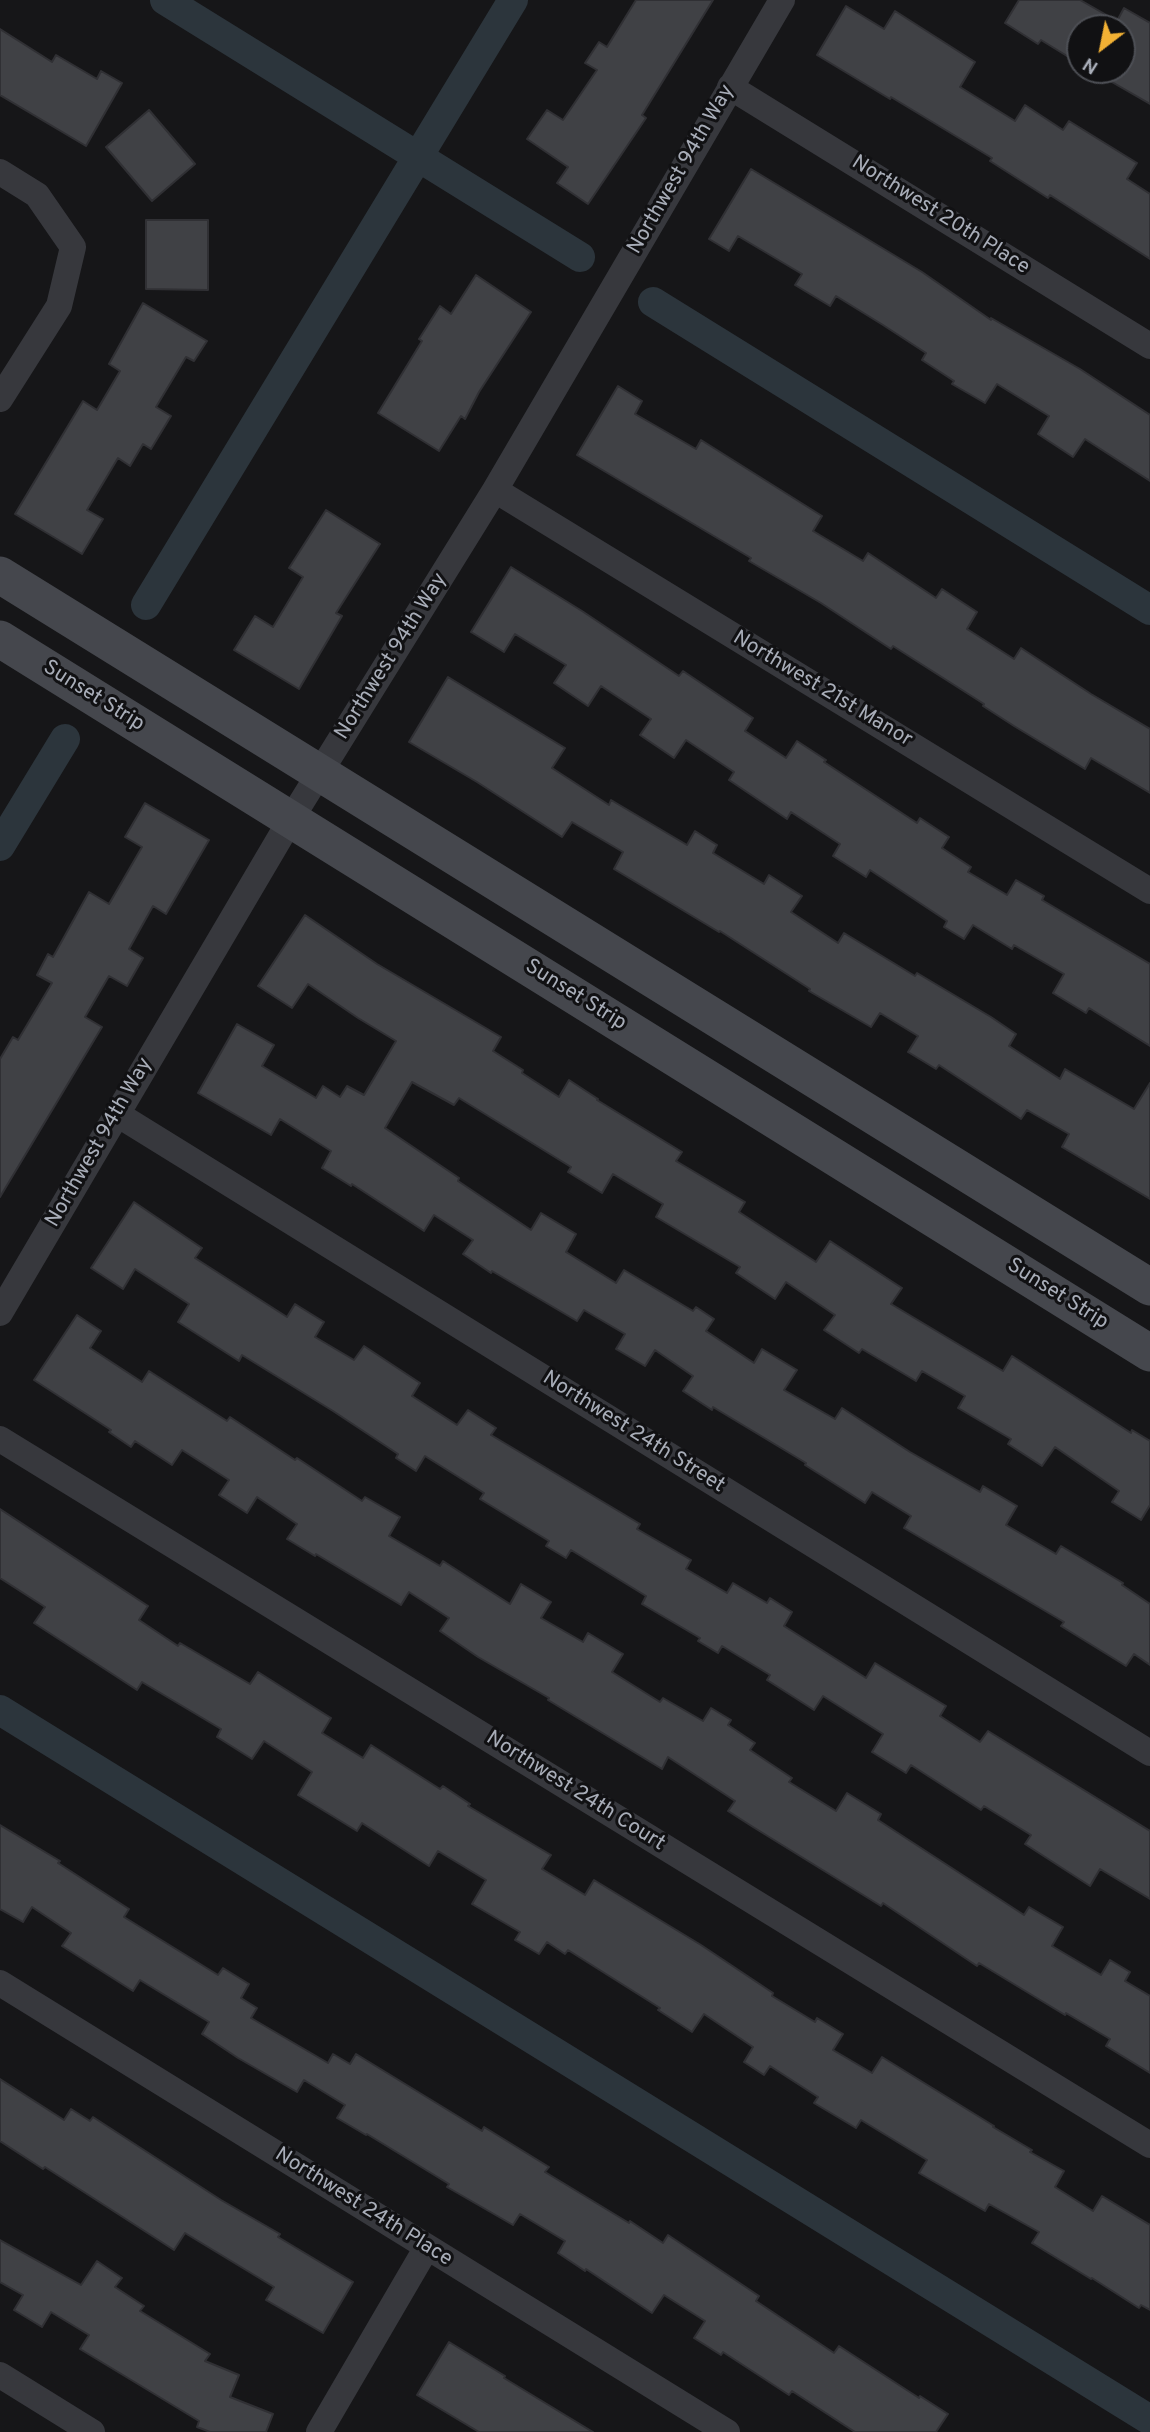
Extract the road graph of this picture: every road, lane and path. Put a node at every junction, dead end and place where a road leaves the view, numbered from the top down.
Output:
1 (782, 0) edge
2 (730, 86) junction
3 (0, 172) edge
4 (1150, 346) edge
5 (0, 400) edge
6 (495, 490) junction
7 (0, 575) edge
8 (0, 639) edge
9 (320, 773) junction
10 (291, 819) junction
11 (1150, 891) edge
12 (117, 1114) junction
13 (1150, 1287) edge
14 (0, 1313) edge
15 (1150, 1353) edge
16 (0, 1438) edge
17 (1150, 1753) edge
18 (0, 1983) edge
19 (1150, 2145) edge
20 (427, 2247) junction
21 (0, 2375) edge
22 (92, 2432) edge
23 (319, 2432) edge
24 (727, 2432) edge

1 - 2 street, Northwest 94th Way
2 - 4 street, Northwest 20th Place
2 - 6 street, Northwest 94th Way
3 - 5 street
6 - 9 street, Northwest 94th Way
6 - 11 street, Northwest 21st Manor
7 - 9 street
8 - 10 street, Sunset Strip
9 - 10 street, Northwest 94th Way
9 - 13 street
10 - 12 street, Northwest 94th Way
10 - 15 street, Sunset Strip
12 - 14 street, Northwest 94th Way
12 - 17 street, Northwest 24th Street
16 - 19 street, Northwest 24th Court
18 - 20 street, Northwest 24th Place
20 - 23 street
20 - 24 street, Northwest 24th Place
21 - 22 street

